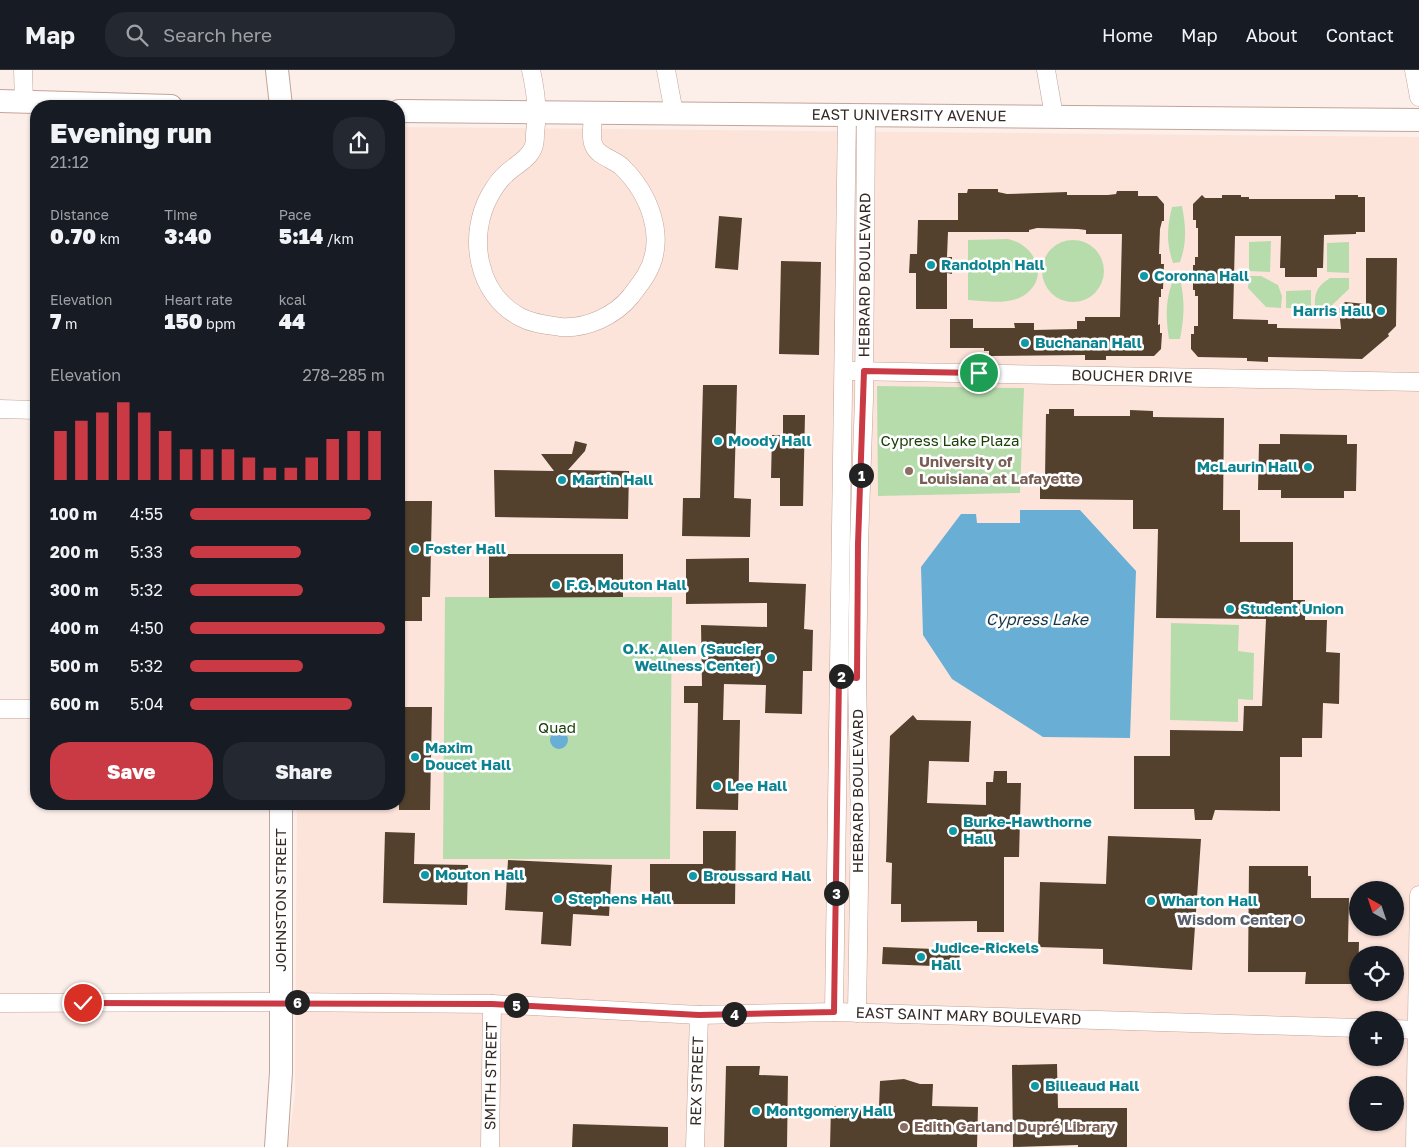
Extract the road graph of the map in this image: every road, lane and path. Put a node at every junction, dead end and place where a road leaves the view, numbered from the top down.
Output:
1 (23, 70) edge
2 (277, 70) edge
3 (531, 70) edge
4 (666, 70) edge
5 (1046, 70) edge
6 (1414, 70) edge
7 (1419, 97) edge
8 (280, 100) edge
9 (0, 101) edge
10 (24, 102) junction
11 (30, 102) edge
12 (405, 111) edge
13 (538, 112) junction
14 (593, 112) junction
15 (674, 113) junction
16 (856, 114) junction
17 (1054, 116) junction
18 (1419, 120) edge
19 (846, 222) junction
20 (867, 222) junction
21 (844, 370) junction
22 (864, 371) junction
23 (1419, 382) edge
24 (0, 409) edge
25 (30, 410) edge
26 (839, 676) junction
27 (857, 678) junction
28 (0, 709) edge
29 (30, 709) edge
30 (281, 810) edge
31 (1419, 895) edge
32 (836, 904) junction
33 (859, 905) junction
34 (280, 1002) junction
35 (0, 1003) edge
36 (492, 1004) junction
37 (834, 1012) junction
38 (857, 1012) junction
39 (699, 1015) junction
40 (1349, 1028) edge
41 (1404, 1029) edge
42 (1418, 1030) edge
43 (276, 1147) edge
44 (490, 1147) edge
45 (695, 1147) edge
46 (1415, 1147) edge

1 - 10 street
2 - 8 main road
3 - 13 street
4 - 15 street
5 - 17 street
6 - 7 street
9 - 10 main road
10 - 11 main road
12 - 13 main road, EAST UNIVERSITY AVENUE
13 - 14 main road, EAST UNIVERSITY AVENUE
13 - 14 street
14 - 15 main road, EAST UNIVERSITY AVENUE
15 - 16 main road, EAST UNIVERSITY AVENUE
16 - 17 main road, EAST UNIVERSITY AVENUE
16 - 19 street, HEBRARD BOULEVARD
16 - 20 street, HEBRARD BOULEVARD
17 - 18 main road, EAST UNIVERSITY AVENUE
19 - 20 street
19 - 21 street, HEBRARD BOULEVARD
20 - 22 street, HEBRARD BOULEVARD
21 - 22 street, BOUCHER DRIVE
21 - 26 street, HEBRARD BOULEVARD
22 - 23 street, BOUCHER DRIVE
22 - 27 street, HEBRARD BOULEVARD
24 - 25 street
26 - 27 street
26 - 32 street, HEBRARD BOULEVARD
27 - 33 street, HEBRARD BOULEVARD
28 - 29 street
30 - 34 main road, JOHNSTON STREET
31 - 42 street
32 - 33 street
32 - 37 street, HEBRARD BOULEVARD
33 - 38 street, HEBRARD BOULEVARD
34 - 35 street, EAST SAINT MARY BOULEVARD
34 - 36 street, EAST SAINT MARY BOULEVARD
34 - 43 main road, JOHNSTON STREET
36 - 39 street, EAST SAINT MARY BOULEVARD
36 - 44 street, SMITH STREET
37 - 38 street, EAST SAINT MARY BOULEVARD
37 - 39 street, EAST SAINT MARY BOULEVARD
38 - 40 street, EAST SAINT MARY BOULEVARD
39 - 45 street, REX STREET
41 - 42 street
42 - 46 street

